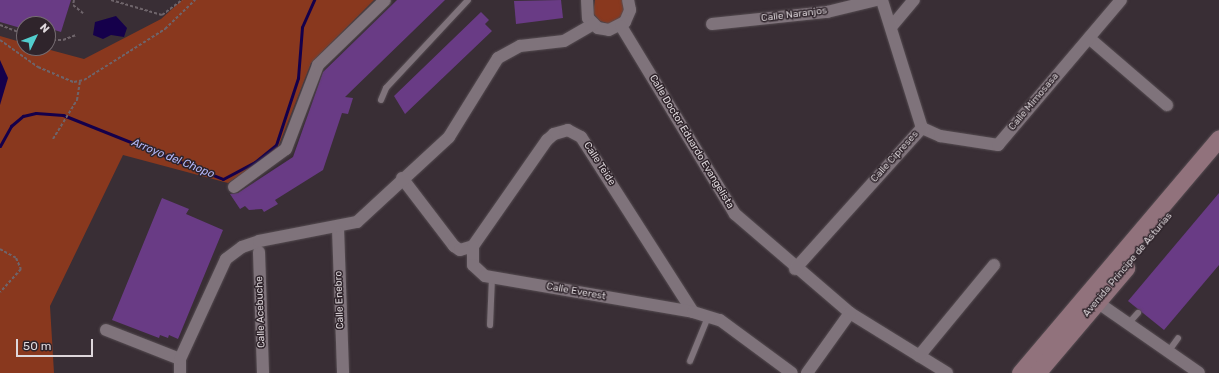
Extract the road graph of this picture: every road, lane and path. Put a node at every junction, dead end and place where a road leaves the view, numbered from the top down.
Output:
1 (74, 0) edge
2 (111, 0) edge
3 (182, 0) edge
4 (195, 0) edge
5 (385, 0) edge
6 (468, 0) edge
7 (587, 0) edge
8 (628, 0) edge
9 (876, 0) edge
10 (882, 0) edge
11 (914, 0) edge
12 (1121, 0) edge
13 (83, 13) dead end
14 (593, 24) junction
15 (712, 24) dead end
16 (0, 25) edge
17 (621, 26) junction
18 (892, 26) junction
19 (16, 31) edge
20 (76, 35) dead end
21 (1088, 38) junction
22 (0, 40) edge
23 (56, 40) edge
24 (80, 81) junction
25 (381, 100) dead end
26 (1167, 105) dead end
27 (922, 128) junction
28 (1219, 138) edge
29 (53, 139) dead end
30 (1219, 156) edge
31 (402, 178) junction
32 (234, 187) dead end
33 (338, 228) junction
34 (473, 246) junction
35 (0, 249) edge
36 (260, 252) dead end
37 (994, 265) dead end
38 (795, 269) junction
39 (492, 278) junction
40 (0, 292) edge
41 (1097, 302) junction
42 (693, 312) junction
43 (850, 313) junction
44 (1138, 313) dead end
45 (708, 317) junction
46 (1128, 324) junction
47 (490, 325) dead end
48 (106, 330) dead end
49 (1178, 338) dead end
50 (1168, 352) junction
51 (919, 356) junction
52 (180, 359) junction
53 (690, 361) dead end
54 (180, 373) edge
55 (263, 373) edge
56 (343, 373) edge
57 (792, 373) edge
58 (807, 373) edge
59 (947, 373) edge
60 (1020, 373) edge
61 (1037, 373) edge
62 (1199, 373) edge

1 - 13 path
2 - 3 path
4 - 24 path
5 - 32 street
6 - 25 lane
7 - 14 street
8 - 17 street
9 - 15 street, Calle Naranjos
10 - 18 street, Calle Cipreses
11 - 18 street
12 - 21 street, Calle Mimosasa
14 - 17 street
14 - 31 street
16 - 19 path
17 - 38 street, Calle Doctor Eduardo Evangelista
18 - 27 street, Calle Cipreses
20 - 23 path
21 - 26 street
21 - 27 street, Calle Mimosasa
22 - 24 path
24 - 29 path
27 - 38 street, Calle Cipreses
28 - 60 street
30 - 41 street, Avenida Príncipe de Asturias
31 - 33 street
31 - 34 street
33 - 52 street
33 - 56 street, Calle Enebro
34 - 39 street, Calle Everest
34 - 42 street, Calle Teide
35 - 40 path
36 - 55 street, Calle Acebuche
37 - 51 street
38 - 43 street, Calle Doctor Eduardo Evangelista
39 - 42 street, Calle Everest
39 - 47 lane
41 - 46 street
41 - 61 street, Avenida Príncipe de Asturias
42 - 45 street, Calle Everest
43 - 51 street, Calle Doctor Eduardo Evangelista
43 - 58 street
44 - 46 lane
45 - 53 lane
45 - 57 street, Calle Everest
46 - 50 street
48 - 52 street
49 - 50 lane
50 - 62 street
51 - 59 street, Calle Doctor Eduardo Evangelista
52 - 54 street

